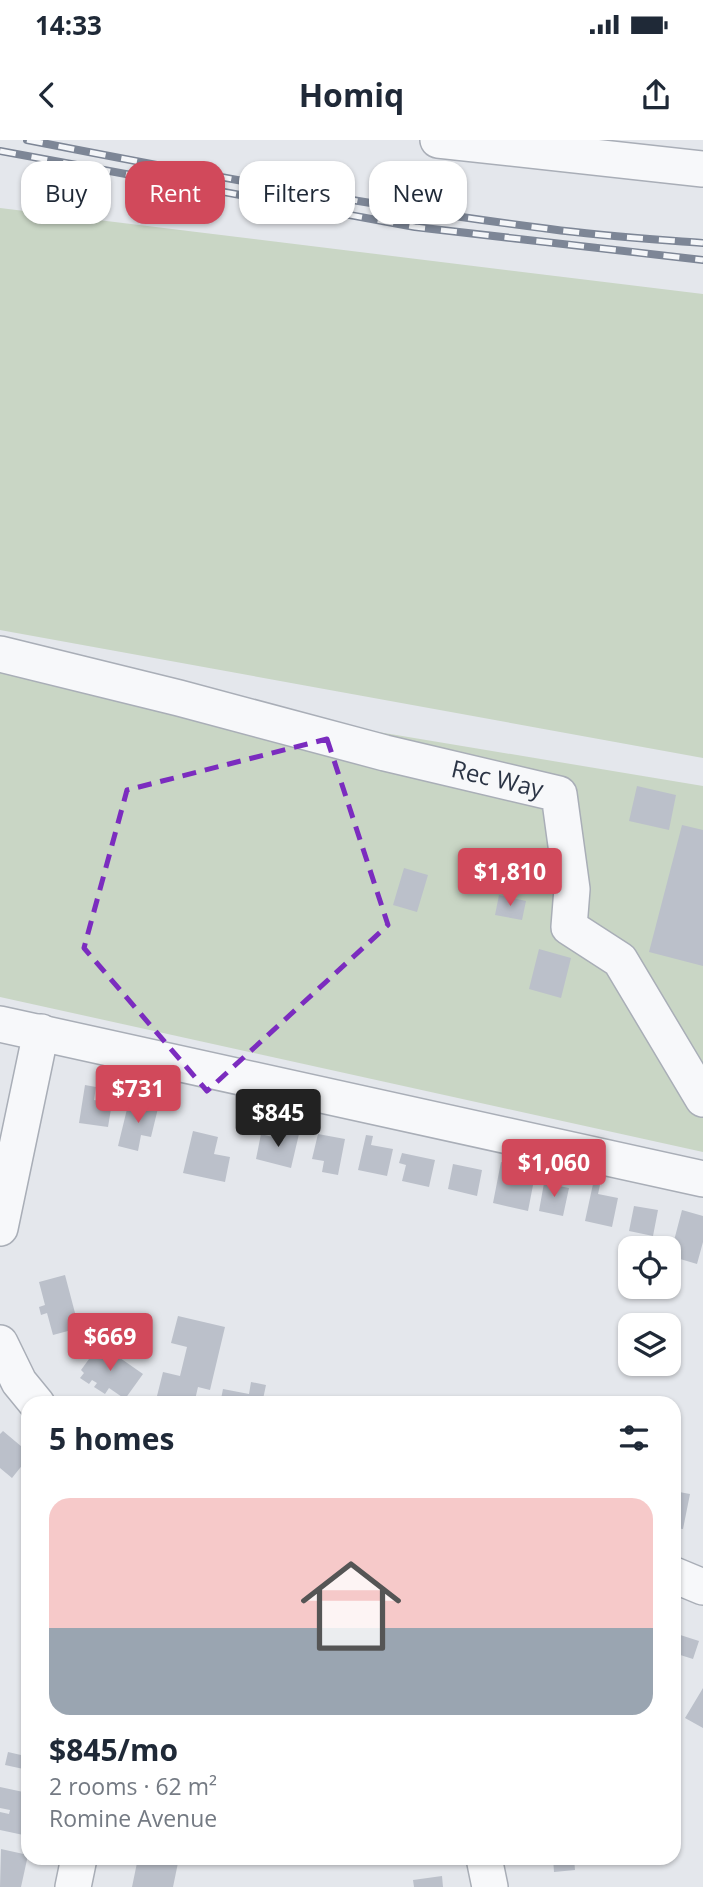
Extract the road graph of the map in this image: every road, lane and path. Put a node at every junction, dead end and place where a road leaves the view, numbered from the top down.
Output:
1 (438, 140) edge
2 (703, 169) edge
3 (0, 653) edge
4 (0, 1024) edge
5 (41, 1032) junction
6 (703, 1099) edge
7 (703, 1179) edge
8 (0, 1228) edge
9 (0, 1343) edge
10 (30, 1396) edge
11 (681, 1578) edge
12 (703, 1587) edge
13 (78, 1865) edge
14 (485, 1865) edge
15 (73, 1887) edge
16 (489, 1887) edge

1 - 2 street
3 - 6 street, Rec Way
4 - 5 street
5 - 7 street
5 - 8 street
9 - 10 street
11 - 12 street
13 - 15 street
14 - 16 street

